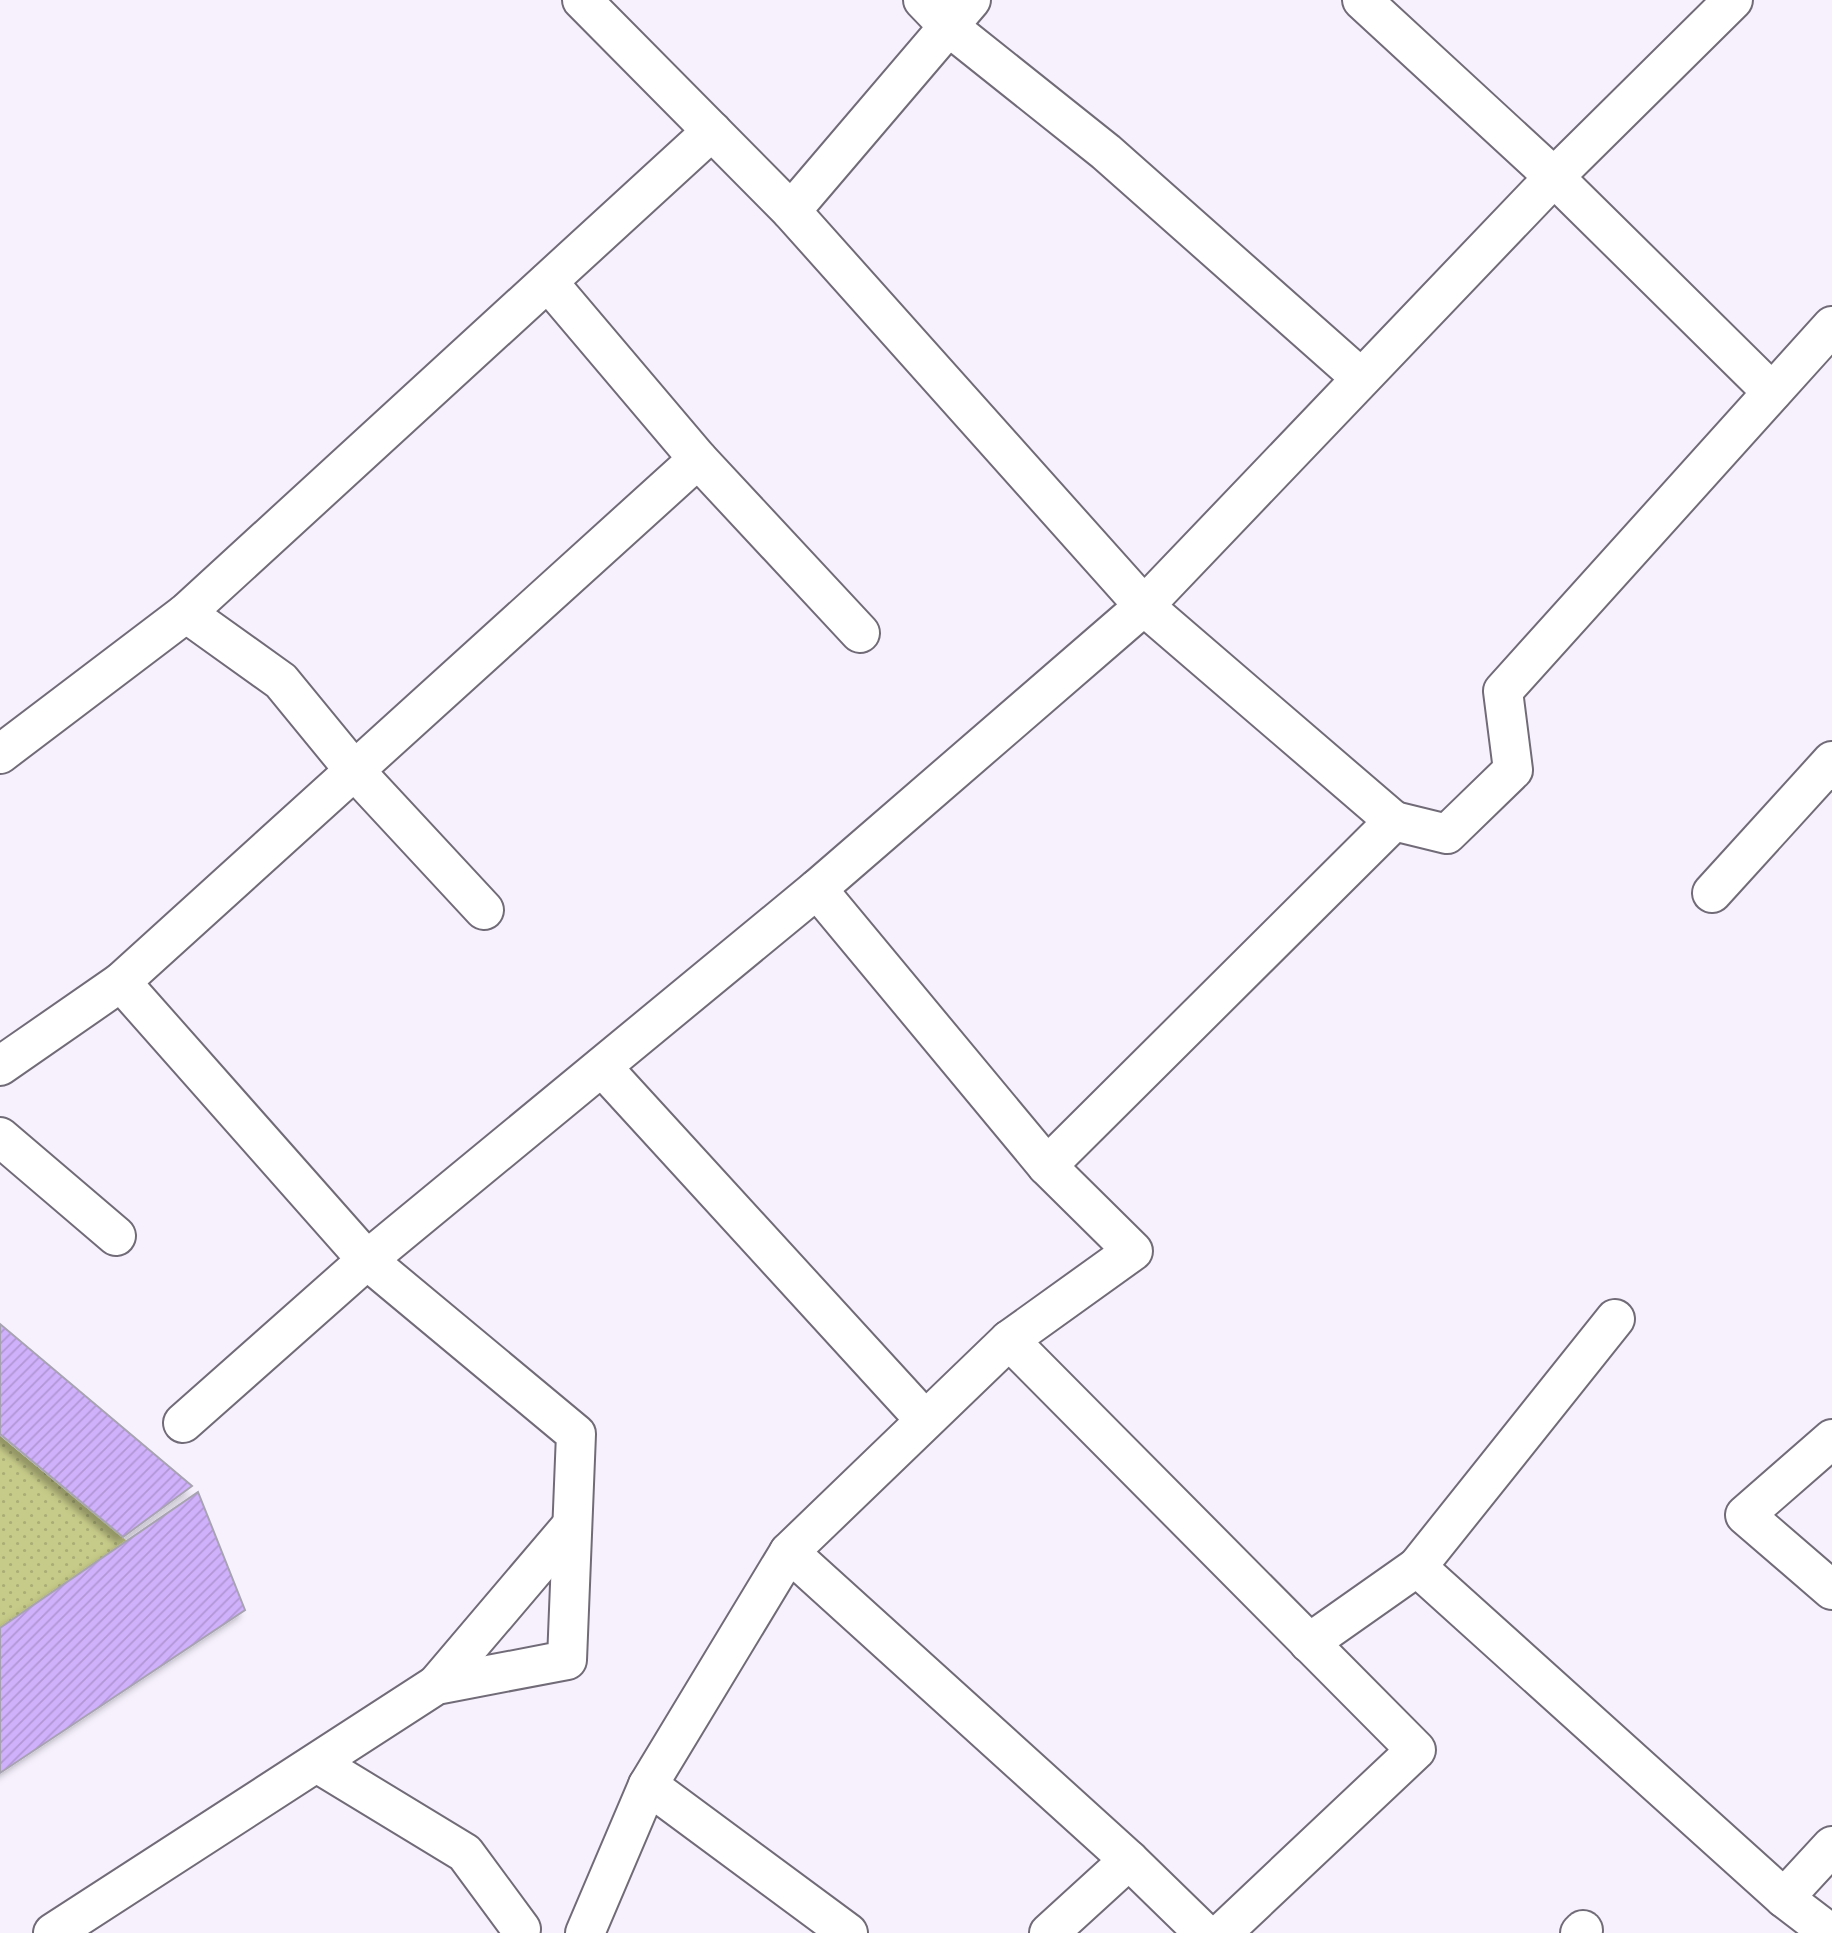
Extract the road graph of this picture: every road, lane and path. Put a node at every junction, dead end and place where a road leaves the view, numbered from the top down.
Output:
1 (582, 0) edge
2 (1363, 0) edge
3 (1733, 0) edge
4 (947, 9) edge
5 (712, 131) junction
6 (1554, 177) junction
7 (791, 211) junction
8 (548, 282) junction
9 (1832, 326) edge
10 (1361, 378) junction
11 (1772, 392) junction
12 (698, 459) junction
13 (1144, 606) junction
14 (186, 613) junction
15 (860, 633) dead end
16 (0, 754) edge
17 (1832, 761) edge
18 (354, 771) junction
19 (1394, 821) junction
20 (817, 889) junction
21 (1712, 893) dead end
22 (484, 911) dead end
23 (121, 982) junction
24 (0, 1066) edge
25 (602, 1067) junction
26 (0, 1137) edge
27 (1047, 1166) junction
28 (116, 1236) dead end
29 (367, 1260) junction
30 (1615, 1319) dead end
31 (1009, 1340) junction
32 (925, 1420) junction
33 (183, 1423) dead end
34 (1832, 1439) edge
35 (572, 1525) junction
36 (789, 1552) junction
37 (1418, 1567) junction
38 (1832, 1590) edge
39 (1309, 1643) junction
40 (436, 1685) junction
41 (317, 1763) junction
42 (648, 1785) junction
43 (1832, 1846) edge
44 (1129, 1860) junction
45 (1784, 1898) junction
46 (521, 1932) edge
47 (53, 1933) edge
48 (585, 1933) edge
49 (848, 1933) edge
50 (1049, 1933) edge
51 (1204, 1933) edge
52 (1223, 1933) edge
53 (1830, 1933) edge

1 - 5 street
2 - 6 street
3 - 6 street
4 - 7 street
4 - 10 street
5 - 7 street
5 - 8 street
6 - 10 street
6 - 11 street
7 - 13 street
8 - 12 street
8 - 14 street
9 - 11 street
10 - 13 street
11 - 19 street
12 - 15 street
12 - 18 street
13 - 19 street
13 - 20 street
14 - 16 street
14 - 18 street
17 - 21 street
18 - 22 street
18 - 23 street
19 - 27 street
20 - 25 street
20 - 27 street
23 - 24 street
23 - 29 street
25 - 29 street
25 - 32 street
26 - 28 street
27 - 31 street
29 - 33 street
29 - 35 street
30 - 37 street
31 - 32 street
31 - 39 street
32 - 36 street
34 - 38 street
35 - 40 street
35 - 40 street
36 - 42 street
36 - 44 street
37 - 39 street
37 - 45 street
39 - 52 street
40 - 41 street
41 - 46 street
41 - 47 street
42 - 48 street
42 - 49 street
43 - 45 street
44 - 50 street
44 - 51 street
45 - 53 street

